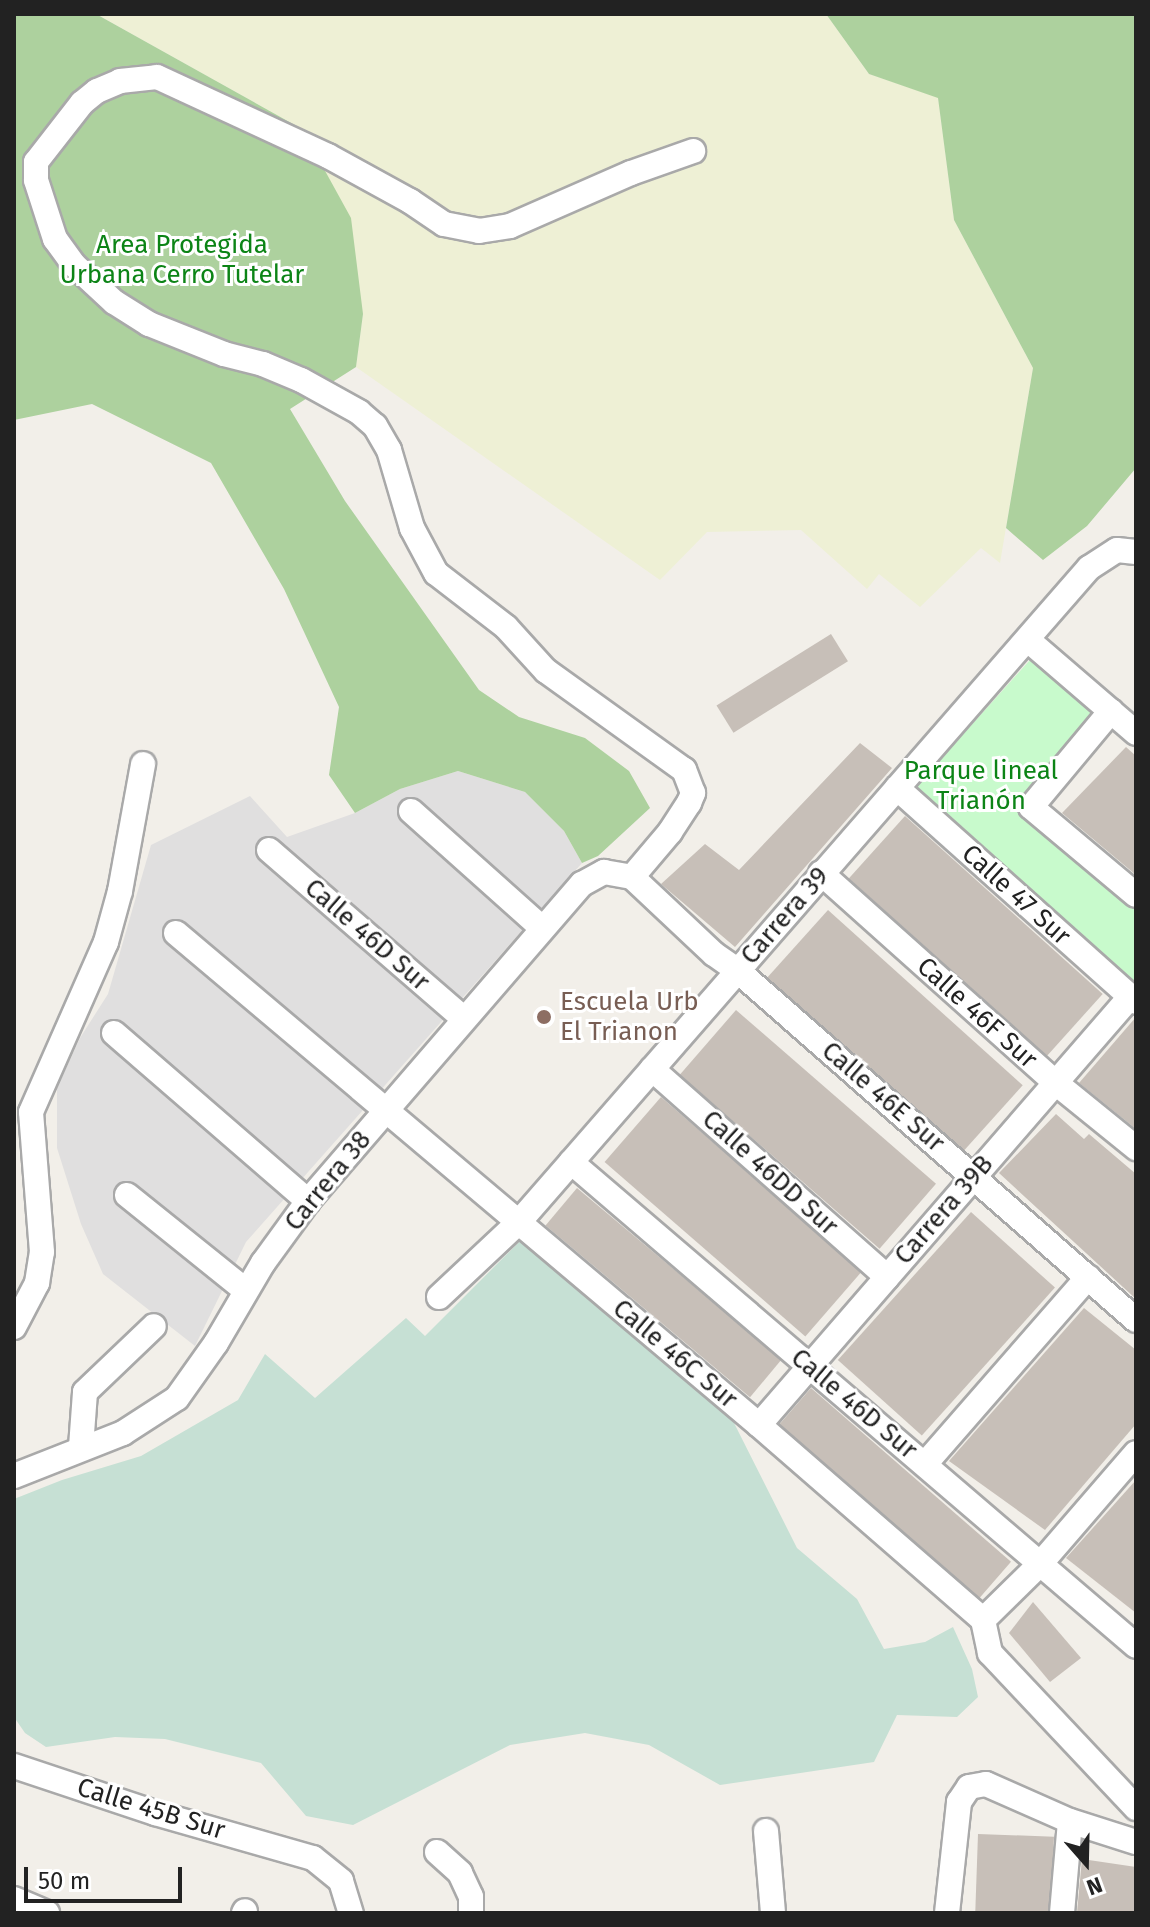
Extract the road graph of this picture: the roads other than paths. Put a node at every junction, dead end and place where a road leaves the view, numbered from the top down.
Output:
1 (693, 151) dead end
2 (1136, 552) edge
3 (1028, 640) junction
4 (1111, 711) junction
5 (1136, 733) edge
6 (143, 764) dead end
7 (897, 788) junction
8 (411, 811) dead end
9 (269, 850) dead end
10 (821, 873) junction
11 (632, 877) junction
12 (1136, 895) edge
13 (542, 928) junction
14 (176, 933) dead end
15 (738, 971) junction
16 (1133, 999) edge
17 (464, 1019) junction
18 (114, 1033) dead end
19 (652, 1069) junction
20 (1057, 1084) junction
21 (386, 1110) junction
22 (1136, 1148) edge
23 (571, 1162) junction
24 (972, 1175) junction
25 (127, 1195) dead end
26 (308, 1201) junction
27 (519, 1222) junction
28 (887, 1277) junction
29 (1088, 1277) junction
30 (245, 1290) junction
31 (439, 1297) dead end
32 (1136, 1320) edge
33 (154, 1326) dead end
34 (14, 1327) edge
35 (809, 1366) junction
36 (759, 1425) junction
37 (81, 1447) junction
38 (1136, 1453) edge
39 (925, 1464) junction
40 (14, 1476) edge
41 (1041, 1563) junction
42 (983, 1620) junction
43 (1136, 1646) edge
44 (14, 1766) edge
45 (1136, 1808) edge
46 (1070, 1821) junction
47 (766, 1831) dead end
48 (1136, 1842) edge
49 (437, 1852) dead end
50 (14, 1899) edge
51 (47, 1913) edge
52 (351, 1913) edge
53 (471, 1913) edge
54 (773, 1913) edge
55 (947, 1913) edge
56 (1062, 1913) edge

1 - 11 street
2 - 3 street, Carrera 39
3 - 4 street
3 - 7 street, Carrera 39
4 - 5 street
4 - 12 street
6 - 34 street
7 - 10 street, Carrera 39
7 - 16 street, Calle 47 Sur
8 - 13 street
9 - 17 street, Calle 46D Sur
10 - 15 street, Carrera 39
10 - 20 street, Calle 46F Sur
11 - 13 street, Carrera 38
11 - 15 street
13 - 17 street, Carrera 38
14 - 21 street, Calle 46C Sur
15 - 19 street, Carrera 39
15 - 24 street, Calle 46E Sur
16 - 20 street, Carrera 39B
17 - 21 street, Carrera 38
18 - 26 street
19 - 23 street, Carrera 39
19 - 28 street, Calle 46DD Sur
20 - 22 street, Calle 46F Sur
20 - 24 street, Carrera 39B
21 - 26 street, Carrera 38
21 - 27 street, Calle 46C Sur
23 - 27 street, Carrera 39
23 - 35 street, Calle 46D Sur
24 - 28 street, Carrera 39B
24 - 29 street, Calle 46E Sur
25 - 30 street
26 - 30 street, Carrera 38
27 - 31 street, Carrera 39
27 - 36 street, Calle 46C Sur
28 - 35 street, Carrera 39B
29 - 32 street, Calle 46E Sur
29 - 39 street
30 - 37 street, Carrera 38
33 - 37 street
35 - 36 street, Carrera 39B
35 - 39 street, Calle 46D Sur
36 - 42 street, Calle 46C Sur
37 - 40 street, Carrera 38
38 - 41 street
39 - 41 street, Calle 46D Sur
41 - 42 street
41 - 43 street, Calle 46D Sur
42 - 45 street
44 - 52 street, Calle 45B Sur
46 - 48 street
46 - 55 street
46 - 56 street
47 - 54 street
49 - 53 street
50 - 51 street

